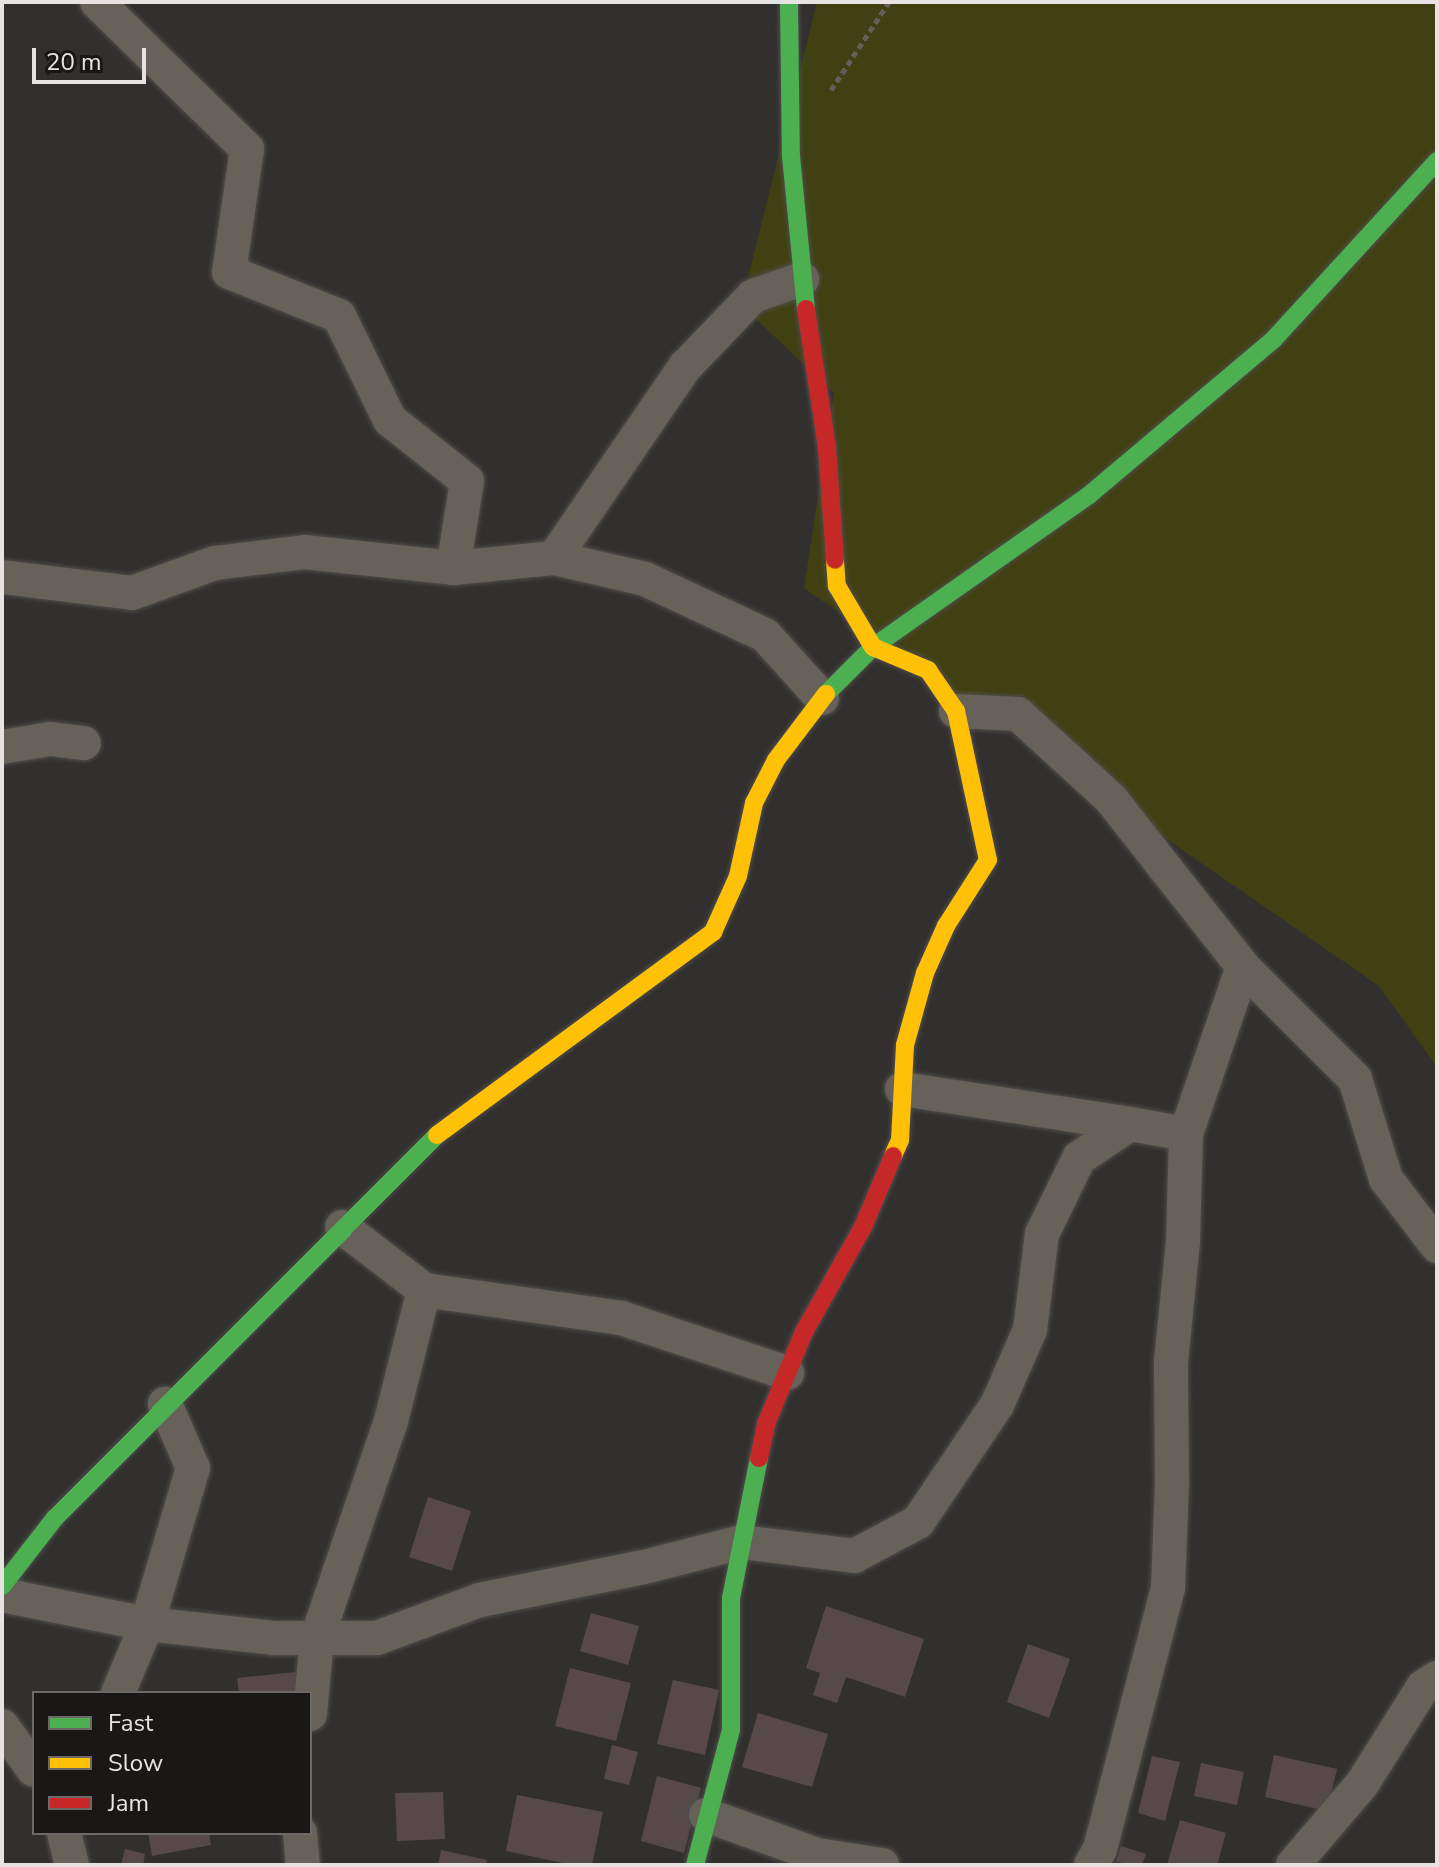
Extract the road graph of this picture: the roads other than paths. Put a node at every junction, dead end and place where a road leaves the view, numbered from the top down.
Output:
1 (97, 2) edge
2 (789, 2) edge
3 (1437, 161) edge
4 (802, 279) junction
5 (554, 558) junction
6 (453, 568) junction
7 (2, 577) edge
8 (873, 647) junction
9 (822, 698) junction
10 (956, 711) junction
11 (84, 743) dead end
12 (2, 747) edge
13 (1243, 967) junction
14 (902, 1089) junction
15 (1130, 1124) junction
16 (1186, 1134) junction
17 (342, 1227) junction
18 (1437, 1246) edge
19 (424, 1290) junction
20 (787, 1373) junction
21 (165, 1404) junction
22 (742, 1542) junction
23 (2, 1586) edge
24 (2, 1595) edge
25 (147, 1624) junction
26 (317, 1638) junction
27 (1437, 1678) edge
28 (119, 1691) edge
29 (312, 1692) edge
30 (2, 1726) edge
31 (32, 1767) edge
32 (706, 1815) junction
33 (65, 1835) edge
34 (82, 1835) edge
35 (300, 1835) edge
36 (75, 1865) edge
37 (303, 1865) edge
38 (695, 1865) edge
39 (882, 1865) edge
40 (1091, 1865) edge
41 (1293, 1865) edge

1 - 6 street
2 - 4 street
3 - 8 street
4 - 5 street
4 - 8 street
5 - 6 street
5 - 9 street
6 - 7 street
8 - 9 street
8 - 10 street
9 - 17 street
10 - 13 street
10 - 14 street
11 - 12 street
13 - 16 street
13 - 18 street
14 - 15 street
14 - 20 street
15 - 16 street
15 - 22 street
16 - 40 street
17 - 19 street
17 - 21 street
19 - 20 street
19 - 26 street
20 - 22 street
21 - 23 street
21 - 25 street
22 - 26 street
22 - 32 street
24 - 25 street
25 - 26 street
25 - 28 street
26 - 29 street
27 - 41 street
30 - 31 street
32 - 38 street
32 - 39 street
33 - 36 street
34 - 36 street
35 - 37 street

